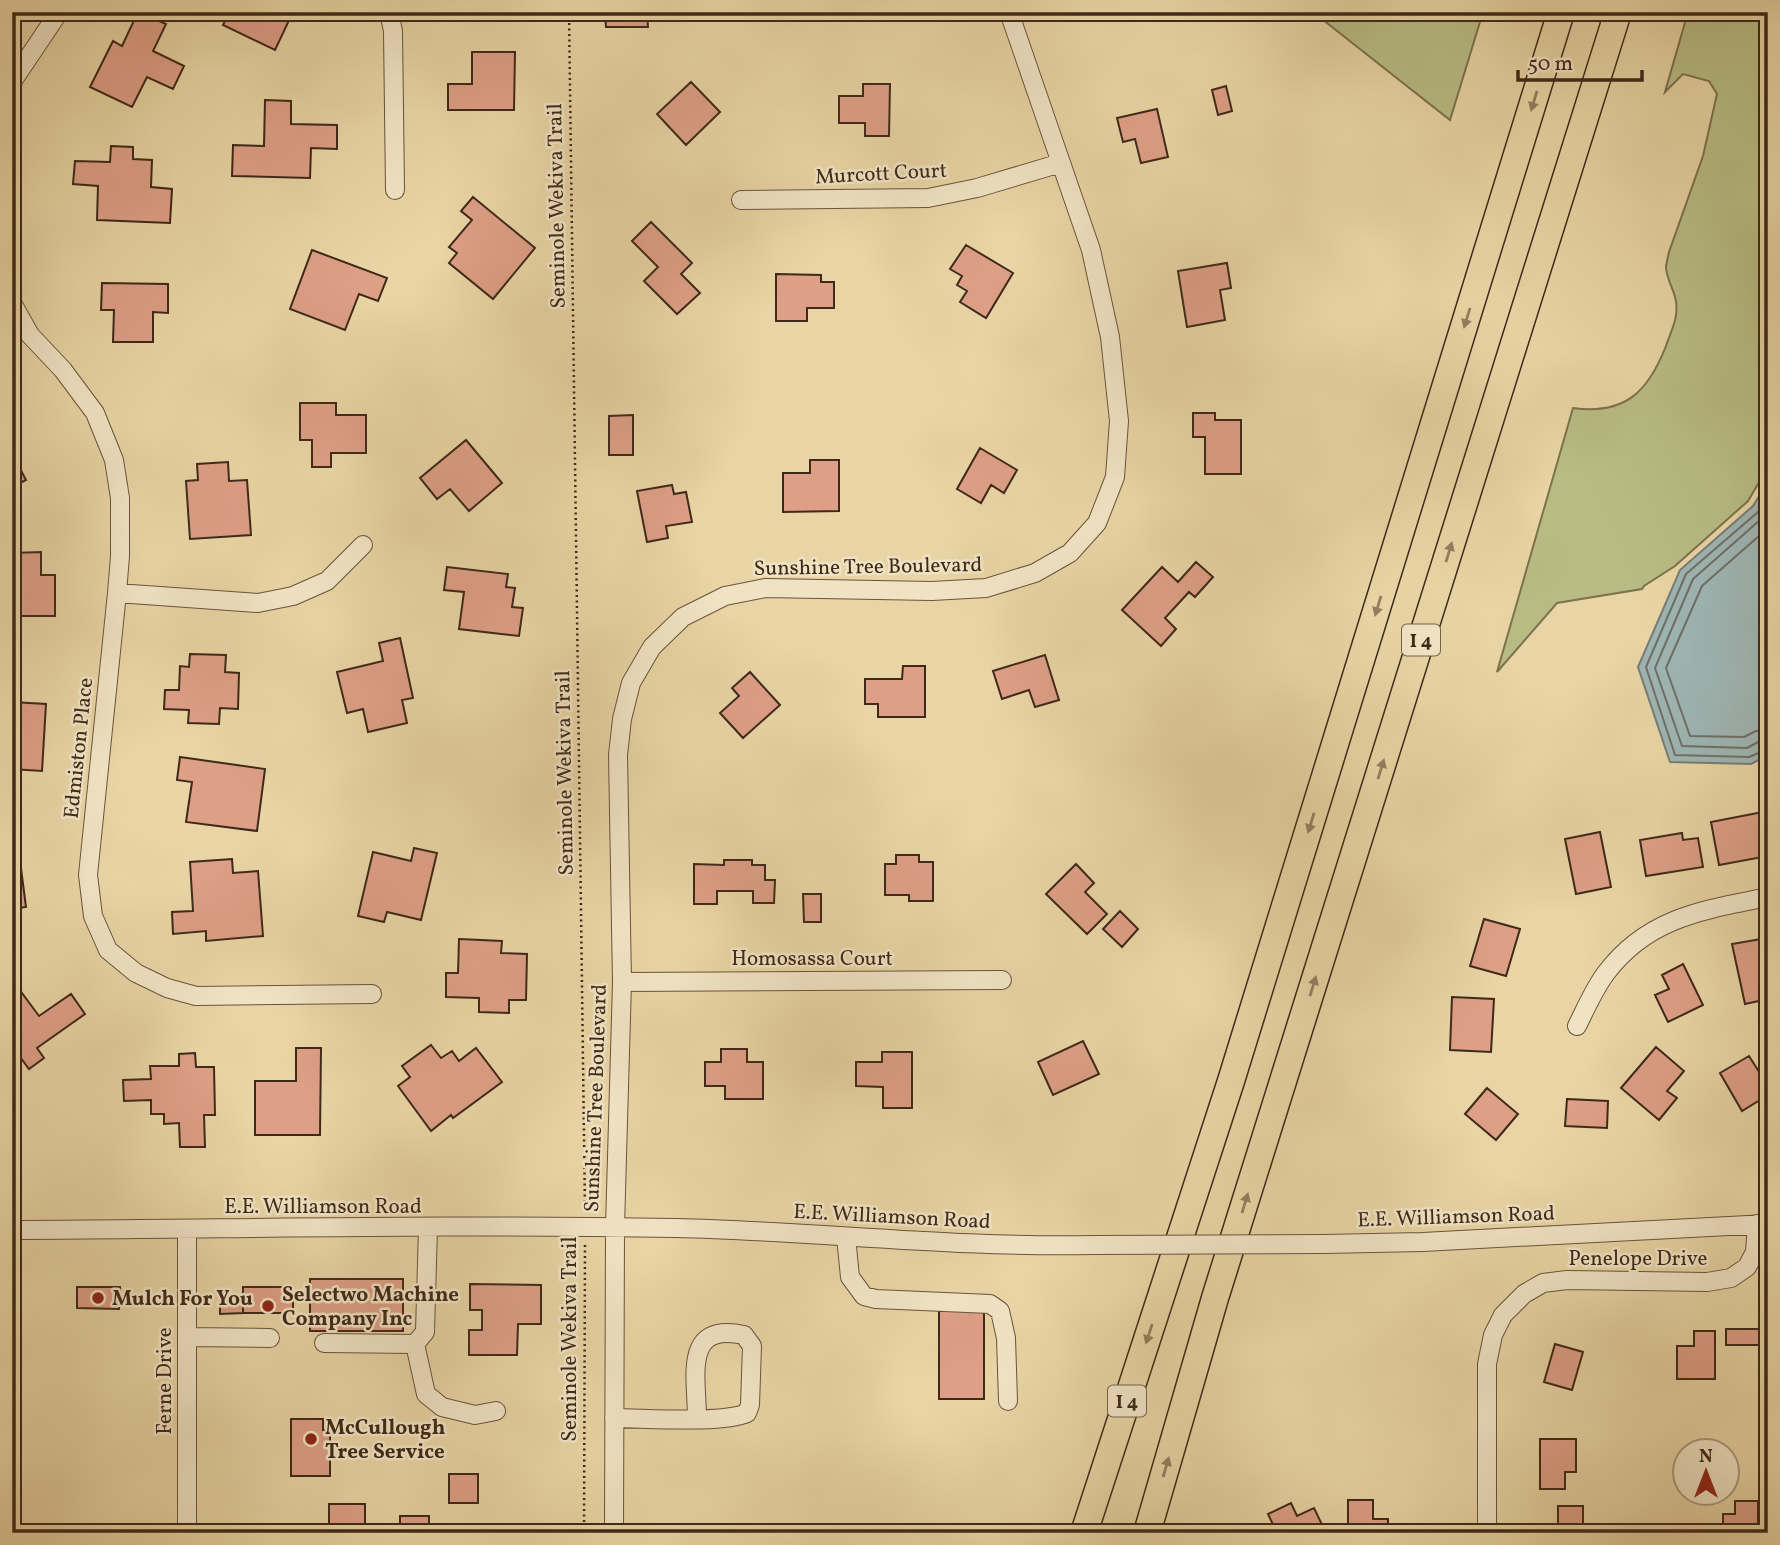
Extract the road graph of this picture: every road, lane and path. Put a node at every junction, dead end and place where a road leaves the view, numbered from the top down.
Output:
1 (59, 12) edge
2 (389, 12) edge
3 (569, 12) edge
4 (1009, 12) edge
5 (1562, 12) edge
6 (1618, 12) edge
7 (12, 82) edge
8 (1061, 163) junction
9 (395, 190) dead end
10 (741, 200) dead end
11 (12, 303) edge
12 (363, 545) dead end
13 (117, 593) junction
14 (1768, 897) edge
15 (1002, 980) dead end
16 (622, 982) junction
17 (372, 994) dead end
18 (1577, 1026) dead end
19 (1762, 1224) edge
20 (615, 1227) junction
21 (428, 1228) junction
22 (585, 1228) junction
23 (187, 1229) junction
24 (12, 1230) edge
25 (846, 1237) junction
26 (187, 1337) junction
27 (270, 1338) dead end
28 (324, 1343) dead end
29 (415, 1344) junction
30 (1008, 1401) dead end
31 (496, 1411) dead end
32 (614, 1418) junction
33 (697, 1418) junction
34 (187, 1533) edge
35 (584, 1533) edge
36 (614, 1533) edge
37 (1084, 1533) edge
38 (1147, 1533) edge
39 (1488, 1533) edge

1 - 7 street
2 - 9 street
3 - 22 path, Seminole Wekiva Trail
4 - 8 street, Sunshine Tree Boulevard
5 -> 37 highway, I 4
38 -> 6 highway, I 4
8 - 10 street, Murcott Court
8 - 16 street, Sunshine Tree Boulevard
11 - 13 street, Edmiston Place
12 - 13 street
13 - 17 street, Edmiston Place
14 - 18 street
15 - 16 street, Homosassa Court
16 - 20 street, Sunshine Tree Boulevard
19 - 25 street, E.E. Williamson Road, bridge
19 - 39 street, Penelope Drive
20 - 22 street, E.E. Williamson Road
20 - 25 street, E.E. Williamson Road
20 - 32 street, Sunshine Tree Boulevard
21 - 22 street, E.E. Williamson Road
21 - 23 street, E.E. Williamson Road
21 - 29 street
22 - 35 path, Seminole Wekiva Trail
23 - 24 street, E.E. Williamson Road
23 - 26 street, Ferne Drive
25 - 30 street
26 - 27 street
26 - 34 street, Ferne Drive
28 - 29 street
29 - 31 street
32 - 33 street
32 - 36 street, Sunshine Tree Boulevard
33 - 33 street

